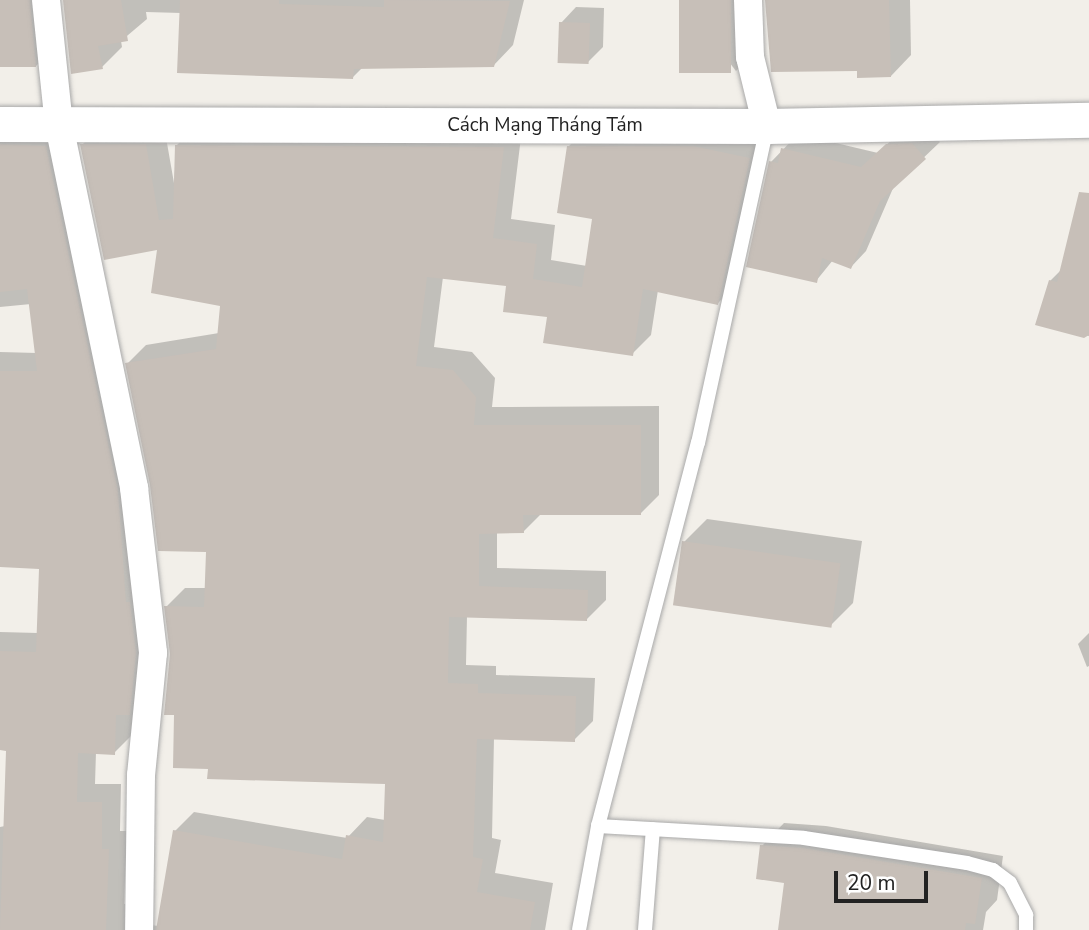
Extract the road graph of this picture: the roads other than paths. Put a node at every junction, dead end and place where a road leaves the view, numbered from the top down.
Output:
1 (47, 0) edge
2 (748, 0) edge
3 (1089, 120) edge
4 (0, 124) edge
5 (59, 125) junction
6 (767, 126) junction
7 (598, 826) junction
8 (653, 829) junction
9 (139, 930) edge
10 (579, 930) edge
11 (645, 930) edge
12 (1026, 930) edge

1 - 5 street
2 - 6 street
3 - 6 street, Cách Mạng Tháng Tám
4 - 5 street, Cách Mạng Tháng Tám
5 - 6 street, Cách Mạng Tháng Tám
5 - 9 street
6 - 7 lane
7 - 8 lane
7 - 10 lane
8 - 11 lane
8 - 12 lane

